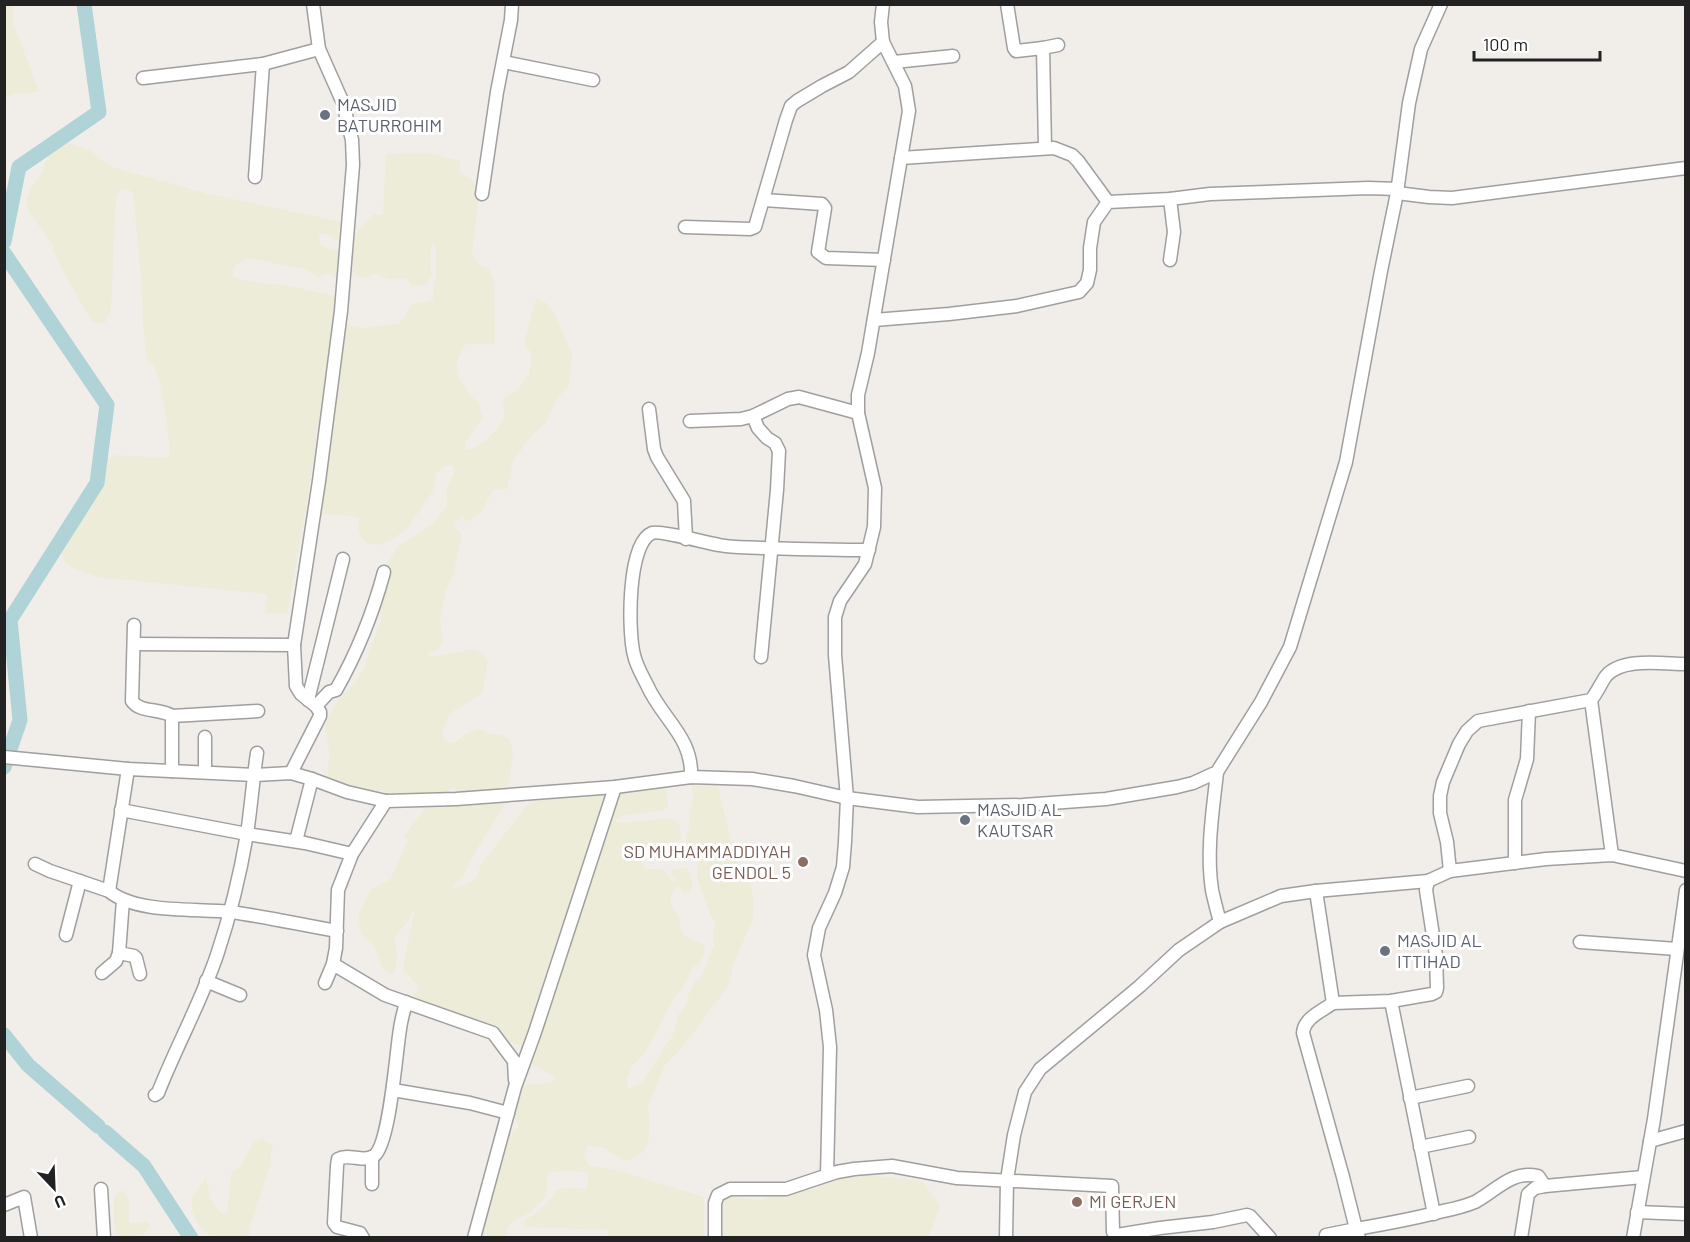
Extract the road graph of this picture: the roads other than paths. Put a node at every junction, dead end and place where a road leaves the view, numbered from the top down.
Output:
1 (313, 4) edge
2 (512, 4) edge
3 (883, 4) edge
4 (1006, 4) edge
5 (1441, 4) edge
6 (883, 42) junction
7 (1058, 45) dead end
8 (1043, 48) junction
9 (319, 49) junction
10 (953, 56) dead end
11 (504, 62) junction
12 (894, 62) junction
13 (263, 64) junction
14 (143, 78) dead end
15 (593, 80) dead end
16 (1045, 148) junction
17 (901, 158) junction
18 (1686, 168) edge
19 (255, 177) dead end
20 (1397, 191) junction
21 (482, 194) dead end
22 (764, 200) junction
23 (1170, 200) junction
24 (1108, 202) junction
25 (685, 227) dead end
26 (884, 260) junction
27 (1170, 260) dead end
28 (874, 320) junction
29 (649, 410) dead end
30 (858, 413) junction
31 (753, 416) junction
32 (690, 421) dead end
33 (686, 539) junction
34 (771, 548) junction
35 (869, 550) junction
36 (343, 559) dead end
37 (384, 572) dead end
38 (134, 625) dead end
39 (134, 644) junction
40 (294, 645) junction
41 (761, 657) dead end
42 (1686, 664) edge
43 (1591, 700) junction
44 (312, 703) junction
45 (258, 711) dead end
46 (1529, 711) junction
47 (172, 716) junction
48 (205, 737) dead end
49 (257, 753) dead end
50 (11, 758) edge
51 (128, 769) junction
52 (172, 771) junction
53 (205, 771) junction
54 (1217, 772) junction
55 (291, 773) junction
56 (255, 775) junction
57 (691, 777) junction
58 (312, 779) junction
59 (615, 787) junction
60 (847, 798) junction
61 (386, 801) junction
62 (121, 810) junction
63 (247, 834) junction
64 (296, 841) junction
65 (352, 854) junction
66 (1612, 855) junction
67 (1515, 863) junction
68 (35, 864) dead end
69 (1450, 871) junction
70 (1686, 871) edge
71 (80, 881) junction
72 (1428, 881) junction
73 (1686, 890) edge
74 (109, 891) junction
75 (1316, 891) junction
76 (123, 900) junction
77 (229, 912) junction
78 (1220, 922) junction
79 (337, 931) junction
80 (66, 935) dead end
81 (1580, 942) dead end
82 (1677, 950) junction
83 (119, 953) junction
84 (333, 964) junction
85 (102, 973) dead end
86 (140, 974) dead end
87 (206, 981) junction
88 (325, 983) dead end
89 (240, 995) dead end
90 (1391, 1001) junction
91 (406, 1002) junction
92 (1334, 1003) junction
93 (1468, 1086) dead end
94 (515, 1087) junction
95 (393, 1090) junction
96 (155, 1095) dead end
97 (1410, 1098) junction
98 (508, 1113) junction
99 (1686, 1131) edge
100 (1469, 1137) dead end
101 (1650, 1141) junction
102 (1420, 1147) junction
103 (372, 1157) junction
104 (827, 1175) junction
105 (1643, 1177) junction
106 (1006, 1180) junction
107 (372, 1184) dead end
108 (1545, 1186) junction
109 (100, 1189) dead end
110 (4, 1205) edge
111 (1637, 1212) junction
112 (1434, 1214) junction
113 (1686, 1214) edge
114 (1357, 1234) edge
115 (1323, 1237) edge
116 (32, 1238) edge
117 (104, 1238) edge
118 (363, 1238) edge
119 (474, 1238) edge
120 (715, 1238) edge
121 (1006, 1238) edge
122 (1270, 1238) edge
123 (1521, 1238) edge
124 (1633, 1238) edge

1 - 9 street
2 - 11 street
3 - 6 street
4 - 8 street
5 - 20 street
6 - 12 street
6 - 22 street
7 - 8 street
8 - 16 street
9 - 13 street
9 - 40 street
10 - 12 street
11 - 15 street
11 - 21 street
12 - 17 street
13 - 14 street
13 - 19 street
16 - 17 street
16 - 24 street
17 - 26 street
18 - 20 street
20 - 23 street
20 - 54 street
22 - 25 street
22 - 26 street
23 - 24 street
23 - 27 street
24 - 28 street
26 - 28 street
28 - 30 street
29 - 33 street
30 - 31 street
30 - 35 street
31 - 32 street
31 - 34 street
33 - 34 street
33 - 57 street
34 - 35 street
34 - 41 street
35 - 60 street
36 - 44 street
37 - 44 street
38 - 39 street
39 - 40 street
39 - 47 street
40 - 44 street
42 - 43 street
43 - 46 street
43 - 66 street
44 - 55 street
45 - 47 street
46 - 67 street
46 - 69 street
47 - 52 street
48 - 53 street
49 - 56 street
50 - 51 street
51 - 52 street
51 - 62 street
52 - 53 street
53 - 56 street
54 - 60 street
54 - 78 street
55 - 56 street
55 - 58 street
56 - 63 street
57 - 59 street
57 - 60 street
58 - 61 street
58 - 64 street
59 - 61 street
59 - 94 street
60 - 104 street
61 - 65 street
62 - 63 street
62 - 74 street
63 - 64 street
63 - 77 street
64 - 65 street
65 - 79 street
66 - 67 street
66 - 70 street
67 - 69 street
68 - 71 street
69 - 72 street
71 - 74 street
71 - 80 street
72 - 75 street
72 - 90 street
73 - 82 street
74 - 76 street
75 - 78 street
75 - 92 street
76 - 77 street
76 - 83 street
77 - 79 street
77 - 87 street
78 - 106 street
79 - 84 street
81 - 82 street
82 - 101 street
83 - 85 street
83 - 86 street
84 - 88 street
84 - 91 street
87 - 89 street
87 - 96 street
90 - 92 street
90 - 97 street
91 - 94 street
91 - 95 street
92 - 114 street
93 - 97 street
94 - 98 street
95 - 98 street
95 - 103 street
97 - 102 street
98 - 119 street
99 - 101 street
100 - 102 street
101 - 105 street
102 - 112 street
103 - 107 street
103 - 118 street
104 - 106 street
104 - 120 street
105 - 108 street
105 - 111 street
106 - 121 street
106 - 122 street
108 - 112 street
108 - 123 street
109 - 117 street
110 - 116 street
111 - 113 street
111 - 124 street
112 - 114 street
114 - 115 street

